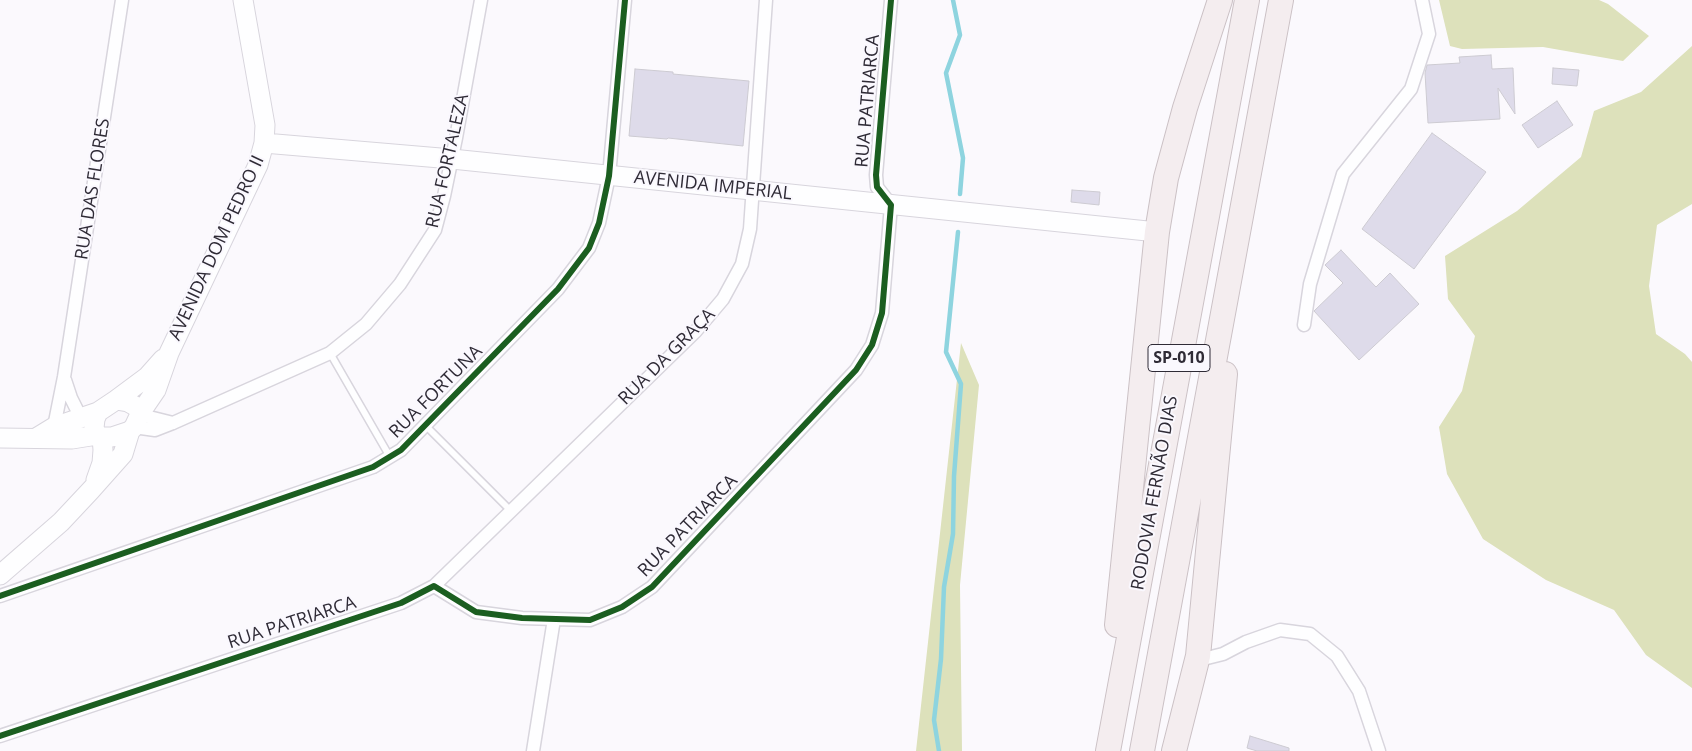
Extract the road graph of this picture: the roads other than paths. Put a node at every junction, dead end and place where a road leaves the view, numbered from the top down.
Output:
1 (122, 0) edge
2 (243, 0) edge
3 (481, 0) edge
4 (625, 0) edge
5 (766, 0) edge
6 (891, 0) edge
7 (1220, 0) edge
8 (1247, 0) edge
9 (1281, 0) edge
10 (1422, 0) edge
11 (264, 143) junction
12 (452, 159) junction
13 (609, 176) junction
14 (752, 190) junction
15 (891, 205) junction
16 (1157, 232) junction
17 (1236, 243) junction
18 (1304, 325) dead end
19 (169, 353) junction
20 (330, 353) junction
21 (64, 377) junction
22 (116, 400) junction
23 (90, 415) junction
24 (137, 422) junction
25 (426, 426) junction
26 (54, 427) junction
27 (99, 436) junction
28 (0, 438) edge
29 (36, 438) junction
30 (390, 457) junction
31 (91, 490) junction
32 (511, 511) junction
33 (0, 575) edge
34 (434, 586) junction
35 (0, 596) edge
36 (554, 619) junction
37 (1198, 656) junction
38 (1114, 716) junction
39 (0, 736) edge
40 (1376, 748) edge
41 (533, 751) edge
42 (1108, 751) edge
43 (1142, 751) edge
44 (1174, 751) edge

1 - 21 street, RUA DAS FLORES
2 - 11 main road
3 - 12 street, RUA FORTALEZA
4 - 13 street, RUA FORTUNA
5 - 14 street, RUA DA GRAÇA
6 - 15 street, RUA PATRIARCA
7 - 16 highway
8 - 38 highway, RODOVIA FERNÃO DIAS / SP-010
9 - 17 highway, RODOVIA FERNÃO DIAS / SP-010
10 - 18 street
11 - 12 main road, AVENIDA IMPERIAL
11 - 19 main road, AVENIDA DOM PEDRO II
12 - 13 main road, AVENIDA IMPERIAL
12 - 20 street, RUA FORTALEZA
13 - 14 main road, AVENIDA IMPERIAL
13 - 25 street, RUA FORTUNA
14 - 15 main road, AVENIDA IMPERIAL
14 - 32 street, RUA DA GRAÇA
15 - 16 main road, AVENIDA IMPERIAL
15 - 36 street, RUA PATRIARCA
16 - 38 highway
17 - 37 highway
17 - 43 highway, RODOVIA FERNÃO DIAS / SP-010
19 - 22 main road, AVENIDA DOM PEDRO II
19 - 24 main road, AVENIDA DOM PEDRO II
20 - 24 street, RUA FORTALEZA
20 - 30 lane
21 - 23 street, RUA DAS FLORES
21 - 26 street, RUA DAS FLORES
22 - 23 main road, AVENIDA DOM PEDRO II
22 - 24 main road
23 - 26 main road
23 - 27 main road
24 - 27 main road
24 - 31 main road, AVENIDA DOM PEDRO II
25 - 30 street, RUA FORTUNA
25 - 32 lane
26 - 29 main road
27 - 29 main road
27 - 31 main road
28 - 29 main road
30 - 35 street, RUA FORTUNA
31 - 33 main road, AVENIDA DOM PEDRO II
32 - 34 street, RUA DA GRAÇA
34 - 36 street, RUA PATRIARCA
34 - 39 street, RUA PATRIARCA
36 - 41 street
37 - 40 street
37 - 44 highway
38 - 42 highway, RODOVIA FERNÃO DIAS / SP-010

